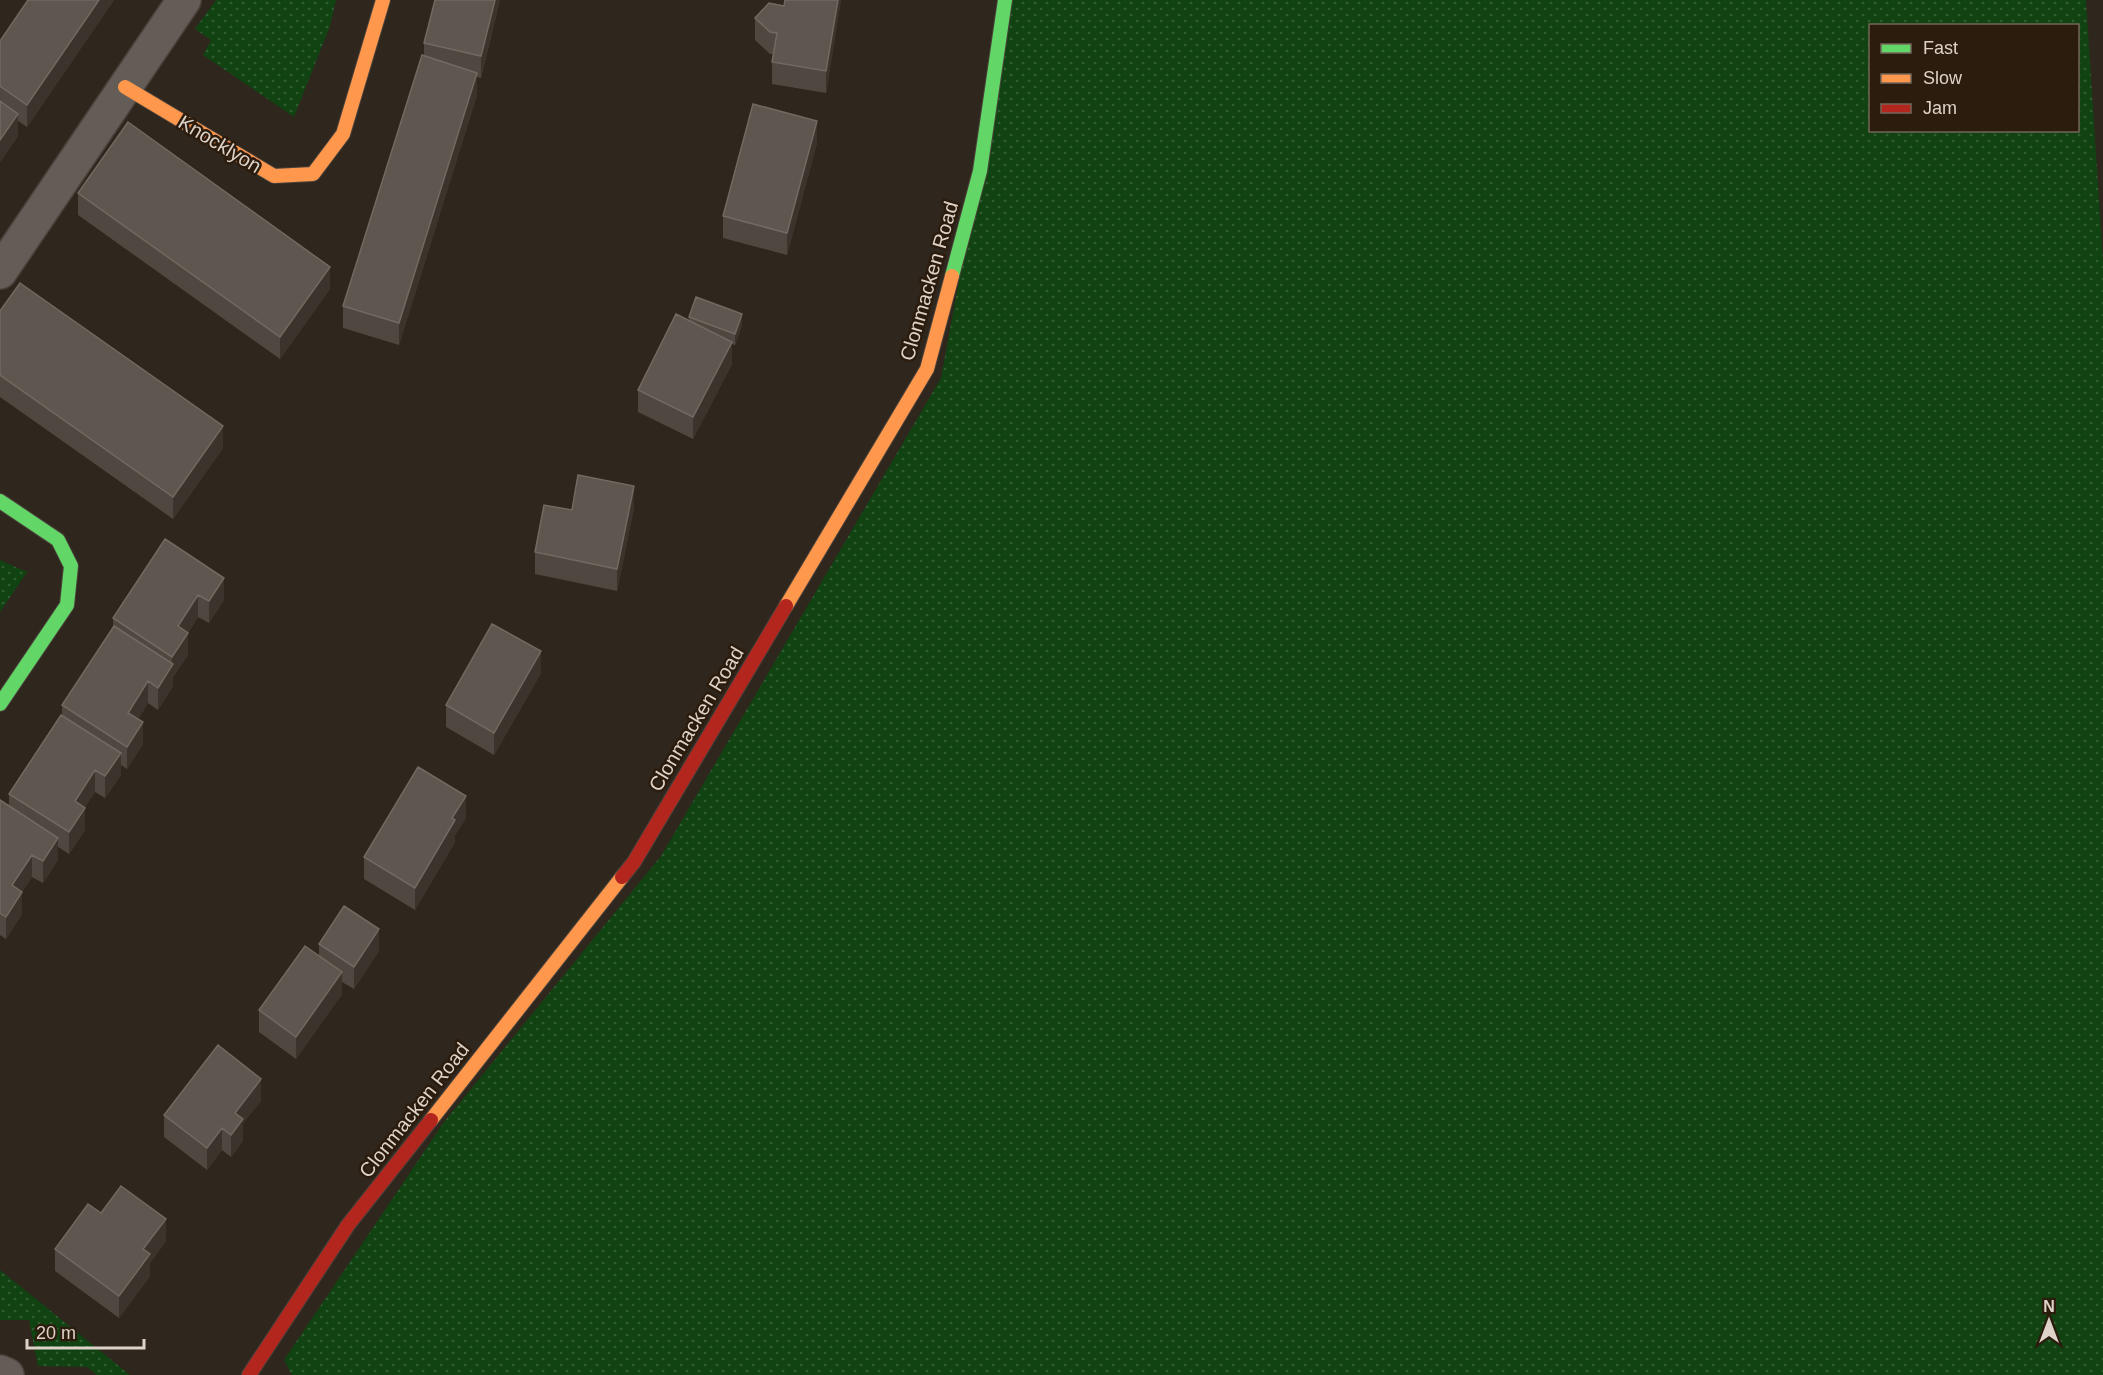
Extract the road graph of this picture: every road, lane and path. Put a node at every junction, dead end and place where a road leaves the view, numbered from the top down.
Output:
1 (184, 0) edge
2 (383, 0) edge
3 (1005, 0) edge
4 (125, 87) junction
5 (0, 272) edge
6 (0, 501) edge
7 (0, 704) edge
8 (0, 1372) edge
9 (7, 1375) edge
10 (249, 1375) edge

1 - 4 street
2 - 4 street, Knocklyon
3 - 10 street, Clonmacken Road
4 - 5 street
6 - 7 street
8 - 9 street

